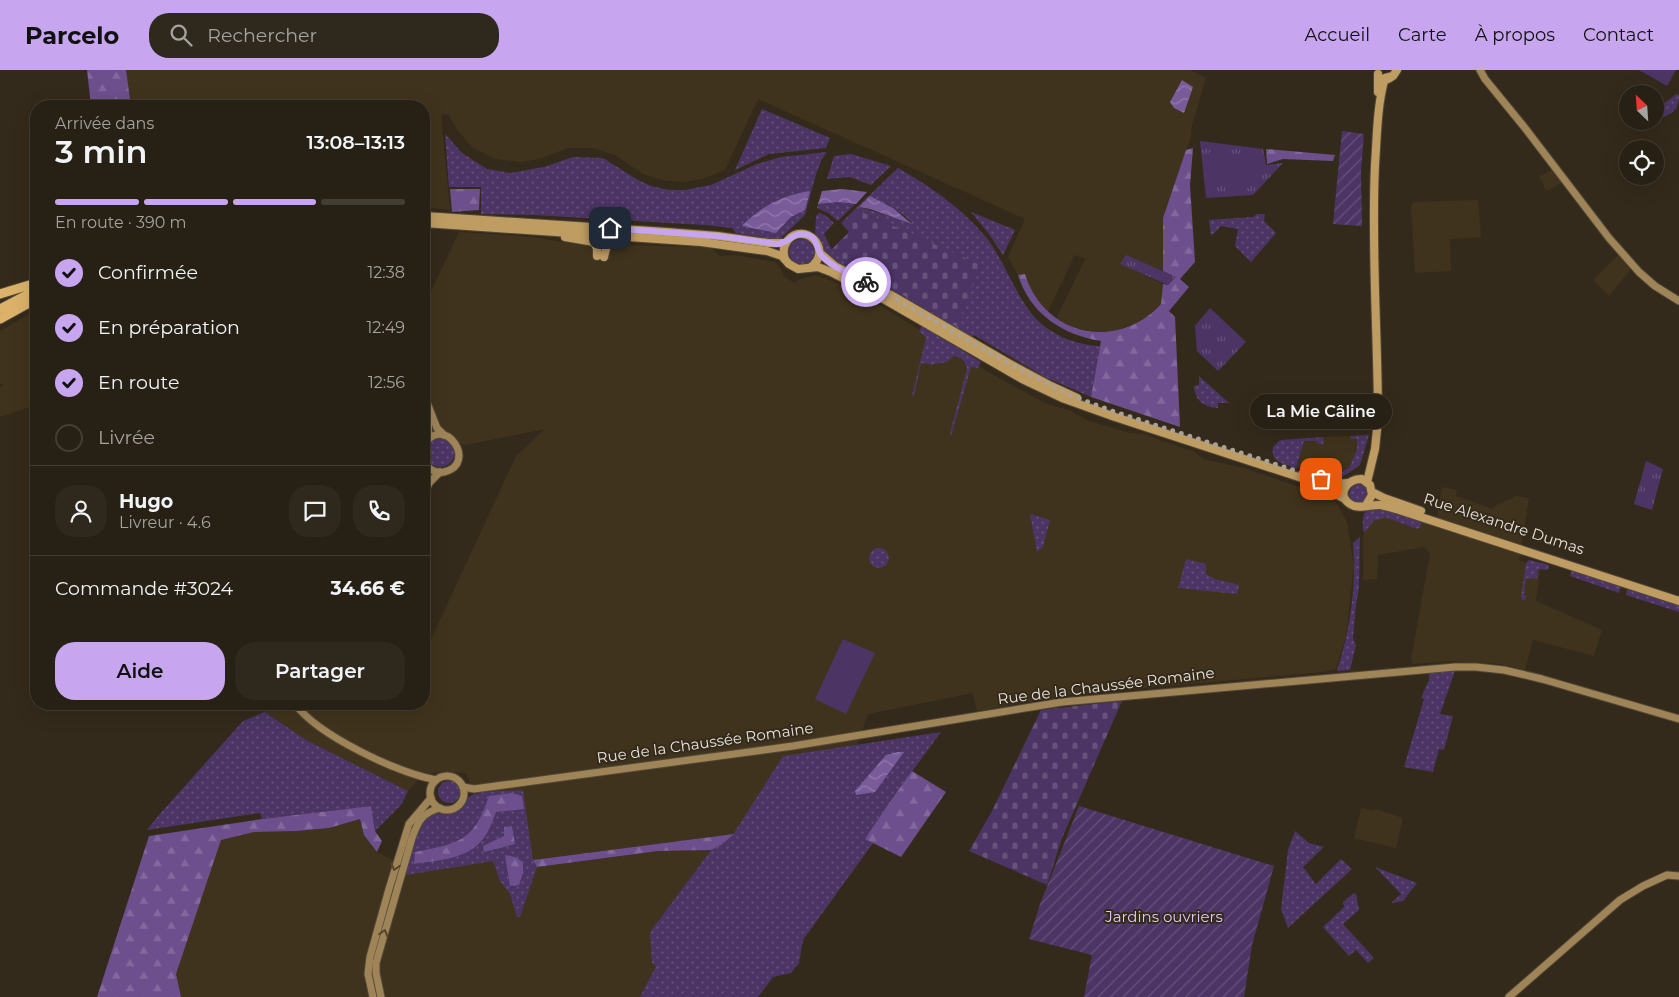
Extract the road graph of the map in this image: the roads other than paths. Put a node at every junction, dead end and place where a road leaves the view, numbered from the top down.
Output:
1 (1397, 70) edge
2 (1480, 70) edge
3 (1376, 72) edge
4 (1390, 78) junction
5 (430, 216) edge
6 (430, 223) edge
7 (493, 228) junction
8 (701, 242) junction
9 (786, 242) junction
10 (820, 253) junction
11 (785, 259) junction
12 (811, 267) junction
13 (30, 285) edge
14 (30, 293) edge
15 (0, 294) edge
16 (1679, 301) edge
17 (30, 302) edge
18 (0, 309) edge
19 (0, 318) edge
20 (430, 413) edge
21 (1376, 420) junction
22 (444, 435) junction
23 (430, 440) edge
24 (1375, 440) junction
25 (1262, 462) junction
26 (430, 469) edge
27 (440, 472) junction
28 (1358, 479) junction
29 (430, 482) edge
30 (1367, 482) junction
31 (1348, 484) junction
32 (1372, 492) junction
33 (1345, 499) junction
34 (1366, 505) junction
35 (1679, 599) edge
36 (301, 710) edge
37 (1679, 719) edge
38 (415, 775) junction
39 (436, 780) junction
40 (464, 787) junction
41 (431, 789) junction
42 (474, 789) junction
43 (464, 796) junction
44 (431, 798) junction
45 (440, 808) junction
46 (409, 836) junction
47 (1679, 876) edge
48 (373, 997) edge
49 (381, 997) edge
50 (1509, 997) edge

1 - 4 main road
2 - 16 street
3 - 4 main road
3 - 21 main road
4 - 21 main road
5 - 9 main road
6 - 7 main road
7 - 8 main road
7 - 8 main road
8 - 11 main road
9 - 10 main road
9 - 11 main road
10 - 12 main road
10 - 25 main road
11 - 12 main road
12 - 25 main road
13 - 15 highway
14 - 18 highway
17 - 19 highway
20 - 22 street
21 - 24 main road
22 - 23 street
22 - 27 street
24 - 28 main road
24 - 30 main road
25 - 31 main road
25 - 33 main road
26 - 27 street
27 - 29 street
28 - 30 main road
28 - 31 main road
30 - 32 main road
31 - 33 main road
32 - 34 main road
32 - 35 main road, Rue Alexandre Dumas
33 - 34 main road
34 - 35 main road
36 - 38 street
37 - 42 street, Rue de la Chaussée Romaine
38 - 39 street
38 - 41 street
39 - 40 street
39 - 41 street
40 - 42 street, Rue de la Chaussée Romaine
40 - 43 street
41 - 44 street
42 - 43 street, Rue de la Chaussée Romaine
43 - 45 street
44 - 45 street
44 - 46 street
45 - 46 street
46 -> 48 street
49 -> 46 street
47 - 50 street

